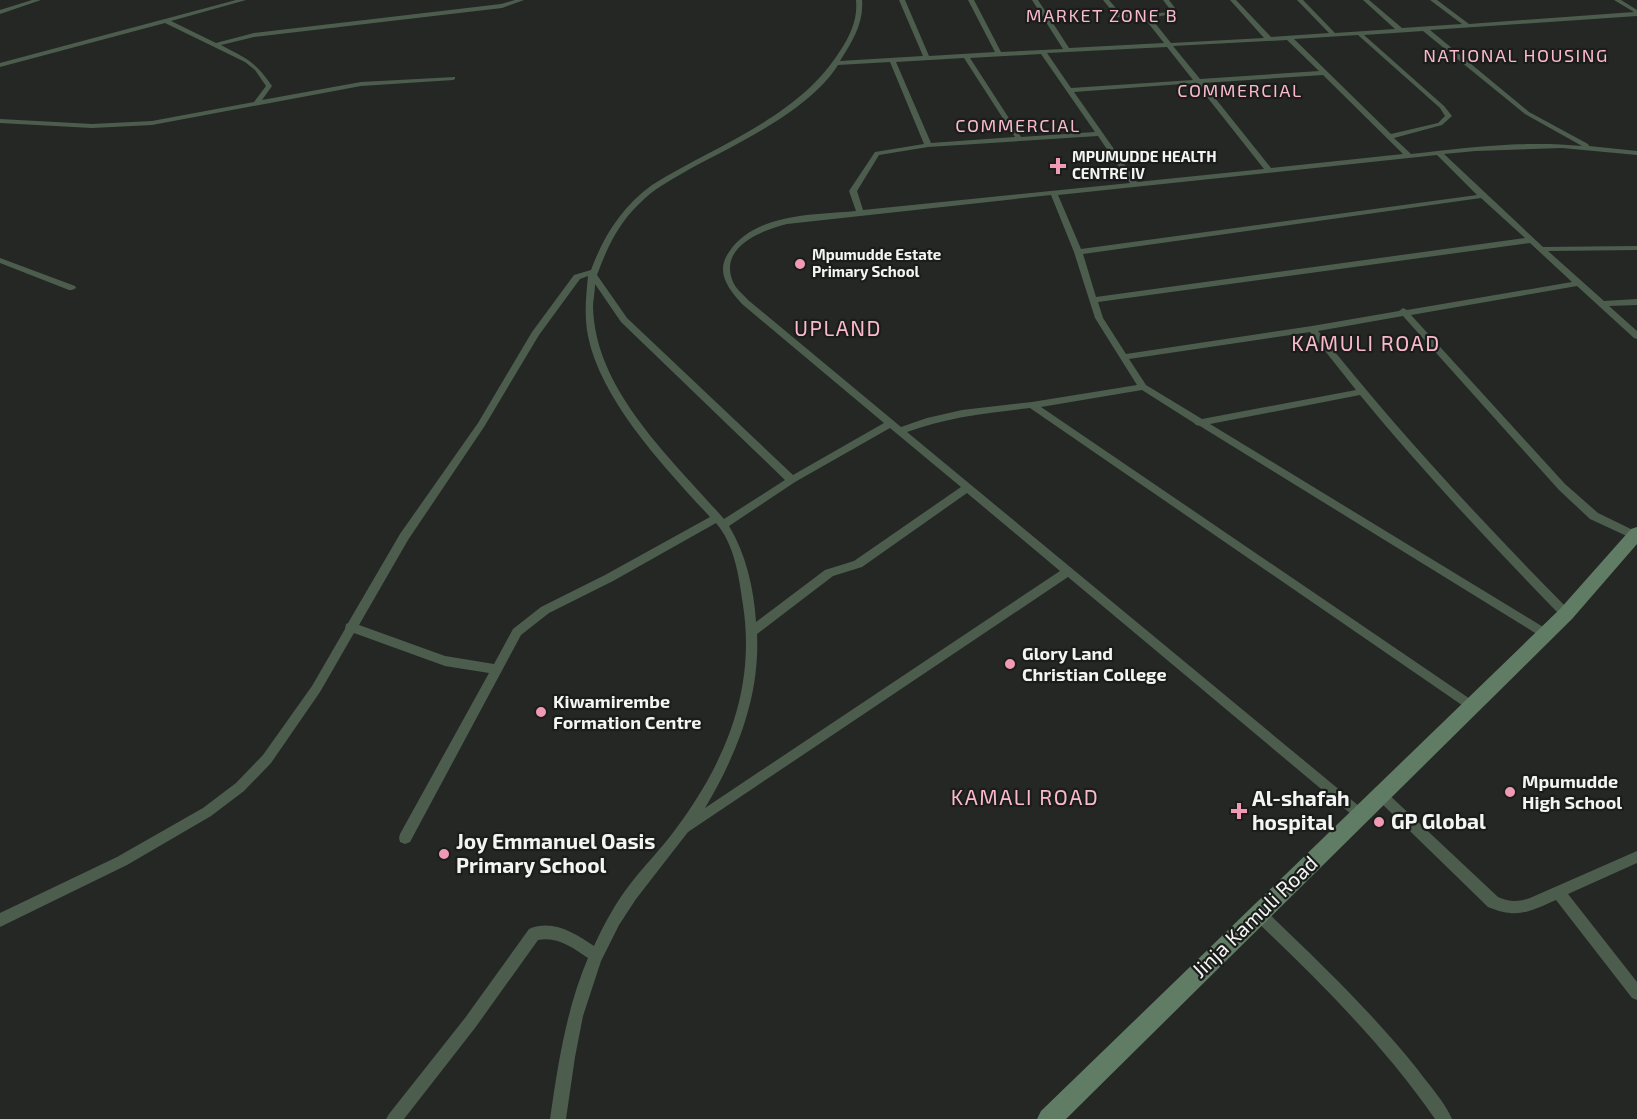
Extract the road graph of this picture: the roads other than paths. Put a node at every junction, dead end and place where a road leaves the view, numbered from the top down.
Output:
1 (38, 0) edge
2 (243, 0) edge
3 (521, 0) edge
4 (859, 0) edge
5 (902, 0) edge
6 (971, 0) edge
7 (1035, 0) edge
8 (1106, 0) edge
9 (1166, 0) edge
10 (1233, 0) edge
11 (1300, 0) edge
12 (1366, 0) edge
13 (1433, 0) edge
14 (1617, 0) edge
15 (0, 12) edge
16 (1637, 13) edge
17 (1147, 17) junction
18 (165, 20) junction
19 (1468, 26) junction
20 (1425, 29) junction
21 (1401, 31) junction
22 (1359, 33) junction
23 (1334, 35) junction
24 (1289, 38) junction
25 (1269, 39) junction
26 (1168, 44) junction
27 (215, 45) junction
28 (1067, 50) junction
29 (1043, 52) junction
30 (999, 55) junction
31 (967, 57) junction
32 (25, 58) junction
33 (0, 59) edge
34 (927, 59) junction
35 (892, 60) junction
36 (839, 63) junction
37 (0, 65) edge
38 (1322, 73) junction
39 (453, 78) dead end
40 (1198, 81) junction
41 (1070, 90) junction
42 (257, 103) junction
43 (0, 121) edge
44 (1100, 134) junction
45 (1389, 137) junction
46 (1019, 139) junction
47 (928, 145) junction
48 (1592, 147) junction
49 (1438, 152) junction
50 (1637, 153) edge
51 (1409, 156) junction
52 (1269, 171) junction
53 (1135, 184) junction
54 (1054, 193) junction
55 (1483, 196) junction
56 (860, 213) junction
57 (1531, 240) junction
58 (1637, 248) edge
59 (1540, 249) junction
60 (1078, 252) junction
61 (0, 260) edge
62 (591, 272) junction
63 (1579, 283) junction
64 (72, 288) dead end
65 (1093, 300) junction
66 (1637, 302) edge
67 (1602, 304) junction
68 (1403, 311) junction
69 (1312, 329) junction
70 (1637, 336) edge
71 (1123, 357) junction
72 (1143, 387) junction
73 (1360, 392) junction
74 (1032, 405) junction
75 (1199, 423) junction
76 (890, 424) junction
77 (899, 431) junction
78 (792, 480) junction
79 (967, 488) junction
80 (720, 521) junction
81 (1636, 534) edge
82 (1068, 571) junction
83 (1566, 614) junction
84 (350, 627) junction
85 (752, 631) junction
86 (1544, 633) junction
87 (496, 669) junction
88 (1472, 707) junction
89 (1381, 795) junction
90 (1360, 815) junction
91 (681, 831) junction
92 (405, 838) dead end
93 (1637, 857) edge
94 (1558, 892) junction
95 (1258, 913) junction
96 (0, 920) edge
97 (596, 955) junction
98 (1637, 993) edge
99 (558, 1118) edge
100 (394, 1119) edge
101 (1049, 1119) edge
102 (1444, 1119) edge

1 - 15 street
2 - 18 street
3 - 27 street
4 - 36 street
5 - 34 street
6 - 30 street
7 - 28 street
8 - 17 street
9 - 17 street
10 - 25 street
11 - 23 street
12 - 21 street
13 - 19 street
14 - 16 street
16 - 19 street
17 - 26 street
18 - 27 street
18 - 32 street
19 - 20 street
20 - 21 street
20 - 48 street
21 - 22 street
22 - 23 street
22 - 45 street
23 - 24 street
24 - 25 street
24 - 38 street
25 - 26 street
26 - 28 street
26 - 40 street
27 - 42 street
28 - 29 street
29 - 30 street
29 - 41 street
30 - 31 street
31 - 34 street
31 - 46 street
32 - 33 street
32 - 37 street
34 - 35 street
35 - 36 street
35 - 47 street
36 - 62 street
38 - 40 street
38 - 45 street
39 - 42 street
40 - 41 street
40 - 52 street
41 - 44 street
42 - 43 street
44 - 46 street
44 - 53 street
45 - 51 street
46 - 47 street
47 - 56 street
48 - 49 street
48 - 50 street
49 - 51 street
49 - 55 street
51 - 52 street
52 - 53 street
53 - 54 street
54 - 56 street
54 - 60 street
55 - 57 street
55 - 60 street
56 - 76 street
57 - 59 street
57 - 65 street
58 - 59 street
59 - 63 street
60 - 65 street
61 - 64 street
62 - 78 street
62 - 80 street
62 - 84 street
63 - 67 street
63 - 68 street
65 - 71 street
66 - 67 street
67 - 70 street
68 - 69 street
68 - 81 street
69 - 71 street
69 - 73 street
71 - 72 street
72 - 74 street
72 - 75 street
73 - 75 street
73 - 83 street
74 - 77 street
74 - 88 street
75 - 86 street
76 - 77 street
76 - 78 street
77 - 79 street
78 - 80 street
79 - 82 street
79 - 85 street
80 - 85 street
80 - 87 street
81 - 83 main road, Jinja Kamuli Road
82 - 90 street
82 - 91 street
83 - 86 main road, Jinja Kamuli Road
84 - 87 street
84 - 96 street
85 - 91 street
86 - 88 main road, Jinja Kamuli Road
87 - 92 street
88 - 89 main road, Jinja Kamuli Road
89 - 90 main road, Jinja Kamuli Road
89 - 94 street
90 - 95 main road, Jinja Kamuli Road
91 - 97 street
93 - 94 street
94 - 98 street
95 - 101 main road, Jinja Kamuli Road
95 - 102 street
97 - 99 street
97 - 100 street

